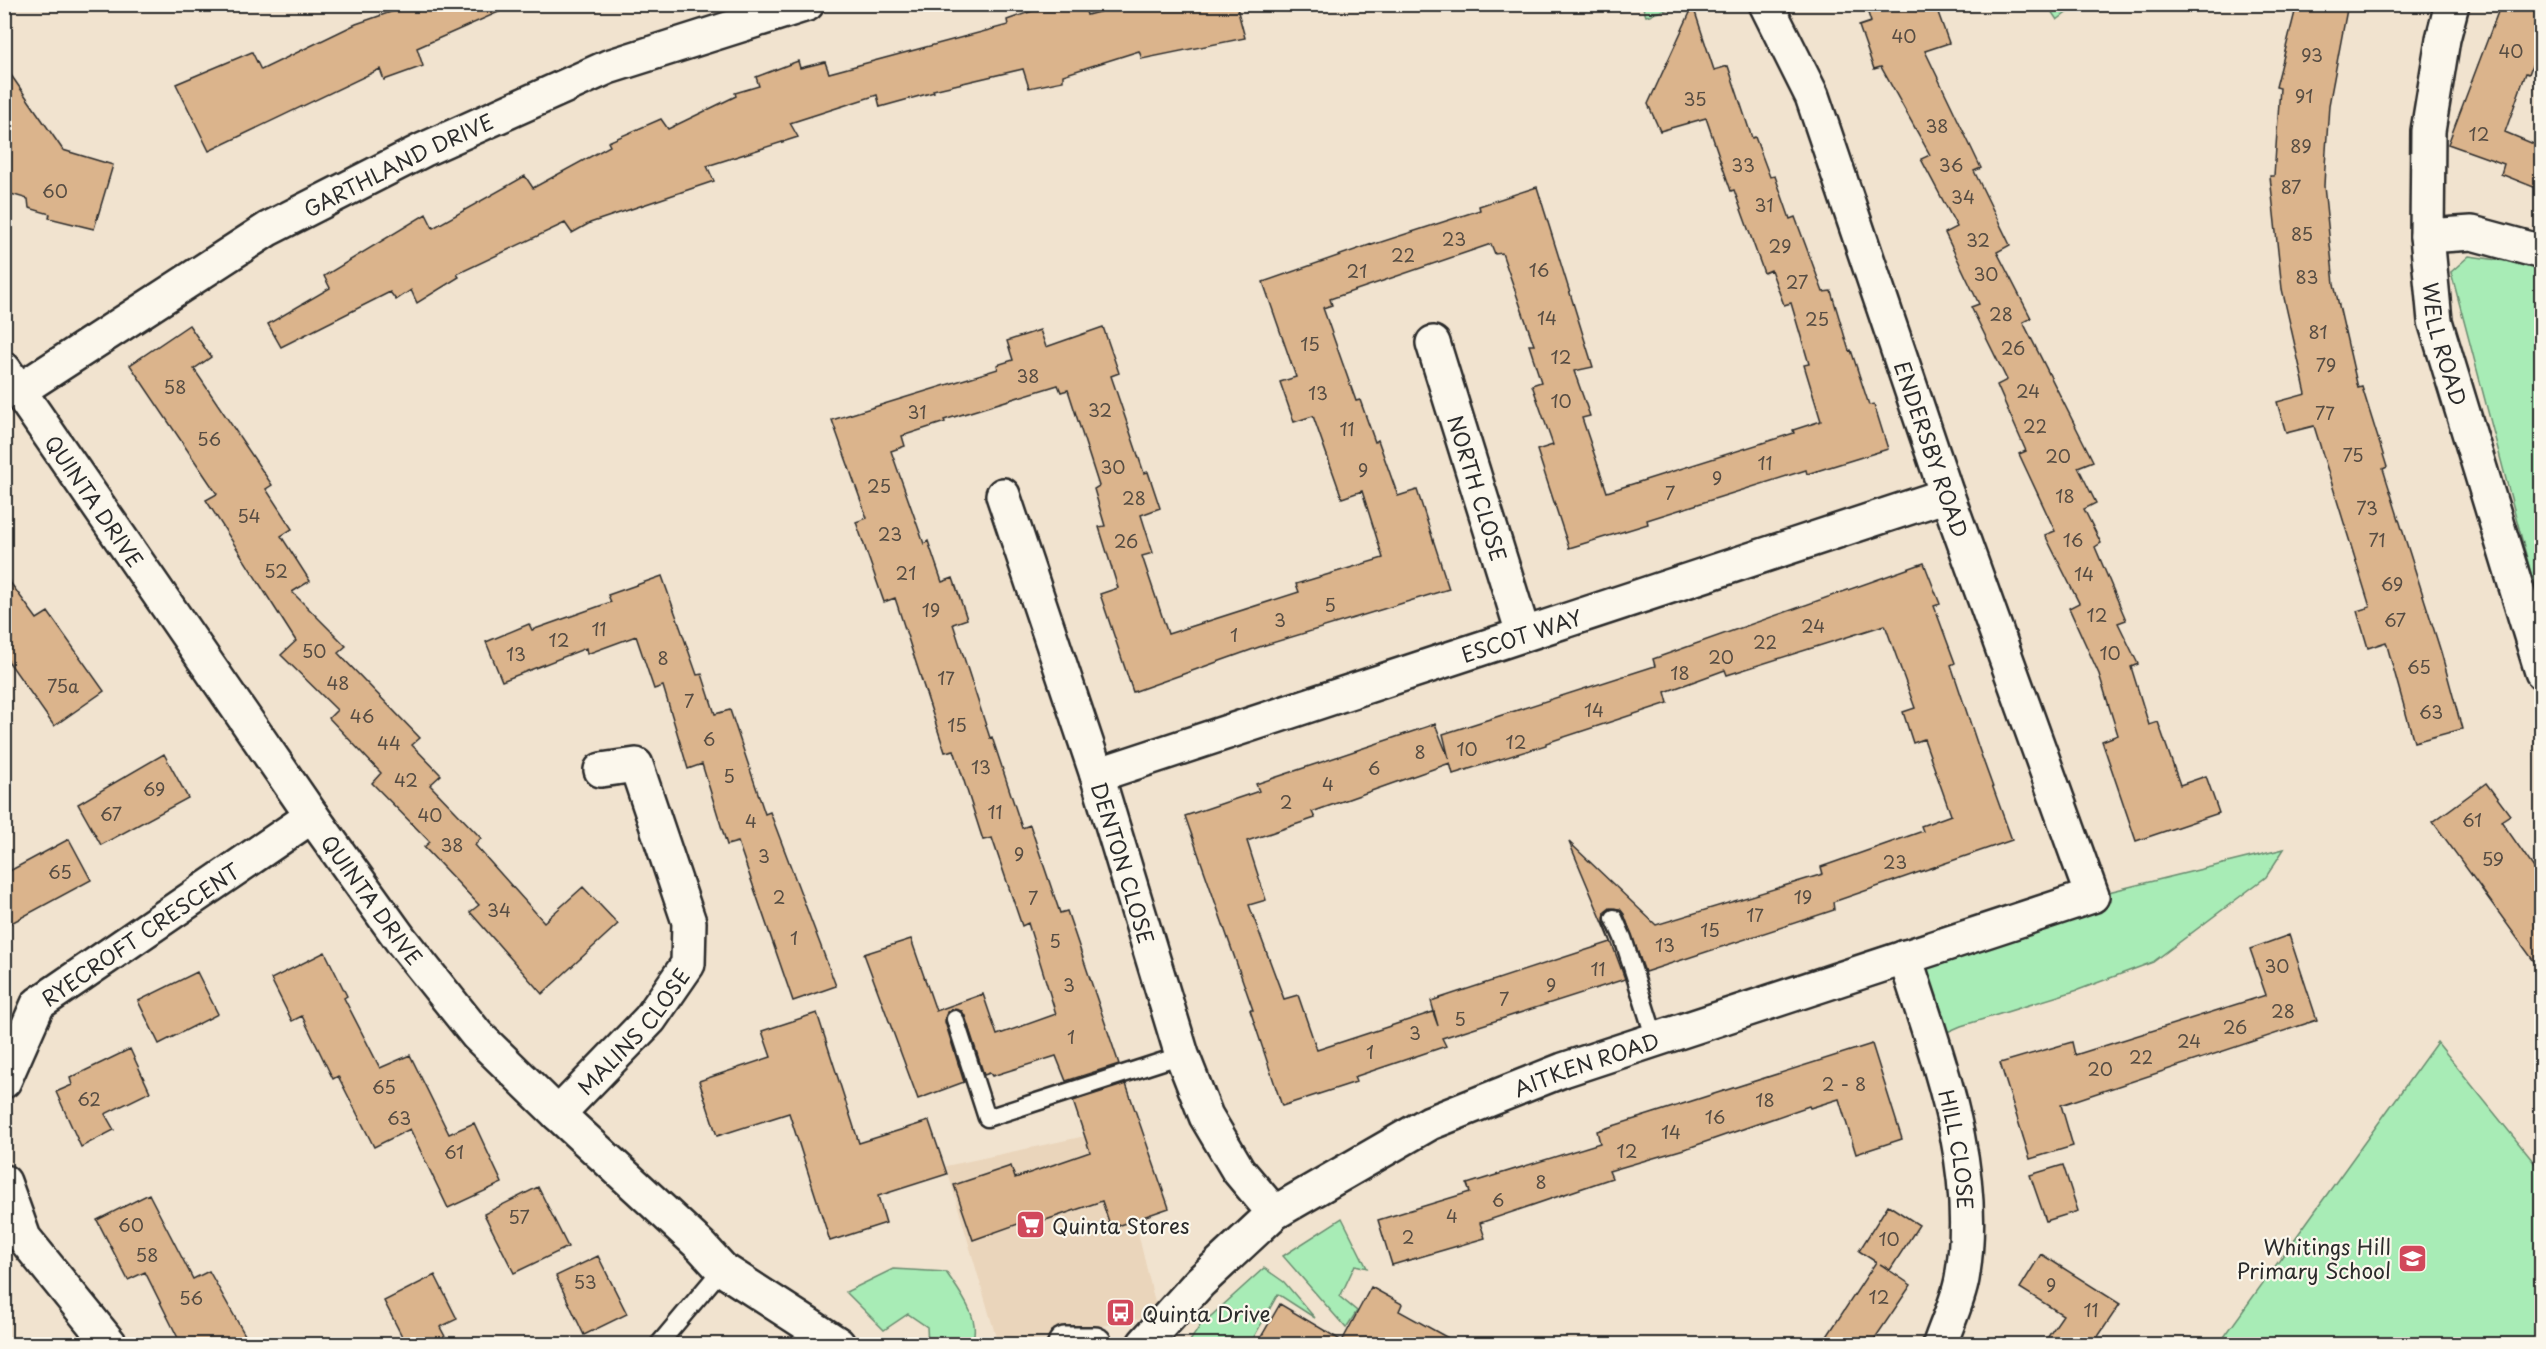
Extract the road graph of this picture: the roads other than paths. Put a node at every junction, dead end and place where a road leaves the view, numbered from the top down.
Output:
1 (807, 4) edge
2 (1766, 4) edge
3 (2452, 4) edge
4 (2427, 236) junction
5 (2541, 252) edge
6 (1433, 343) dead end
7 (12, 379) edge
8 (1003, 495) dead end
9 (1947, 495) junction
10 (1523, 633) junction
11 (2537, 638) edge
12 (2541, 672) edge
13 (601, 770) dead end
14 (1097, 775) junction
15 (312, 816) junction
16 (2092, 896) joint
17 (1614, 918) dead end
18 (1905, 957) junction
19 (955, 1019) dead end
20 (1655, 1039) junction
21 (1182, 1054) junction
22 (4, 1080) edge
23 (558, 1114) junction
24 (4, 1182) edge
25 (1274, 1213) junction
26 (722, 1269) junction
27 (110, 1344) edge
28 (659, 1344) edge
29 (838, 1344) edge
30 (1065, 1344) edge
31 (1095, 1344) edge
32 (1144, 1344) edge
33 (1941, 1344) edge

1 - 7 street, GARTHLAND DRIVE
2 - 9 street, ENDERSBY ROAD
3 - 4 street, WELL ROAD
4 - 5 street
4 - 11 street, WELL ROAD
6 - 10 street, NORTH CLOSE
7 - 15 street, QUINTA DRIVE
8 - 14 street, DENTON CLOSE
9 - 10 street, ESCOT WAY
9 - 16 street, ENDERSBY ROAD
10 - 14 street, ESCOT WAY
11 - 12 street, WELL ROAD
13 - 23 street, MALINS CLOSE
14 - 21 street, DENTON CLOSE
15 - 22 street, RYECROFT CRESCENT
15 - 23 street, QUINTA DRIVE
16 - 18 street, AITKEN ROAD
17 - 20 lane
18 - 20 street, AITKEN ROAD
18 - 33 street, HILL CLOSE
19 - 21 lane
20 - 25 street, AITKEN ROAD
21 - 25 street, DENTON CLOSE
23 - 26 street, QUINTA DRIVE
24 - 27 street
25 - 32 street, AITKEN ROAD
26 - 28 lane
26 - 29 street, QUINTA DRIVE
30 - 31 street

